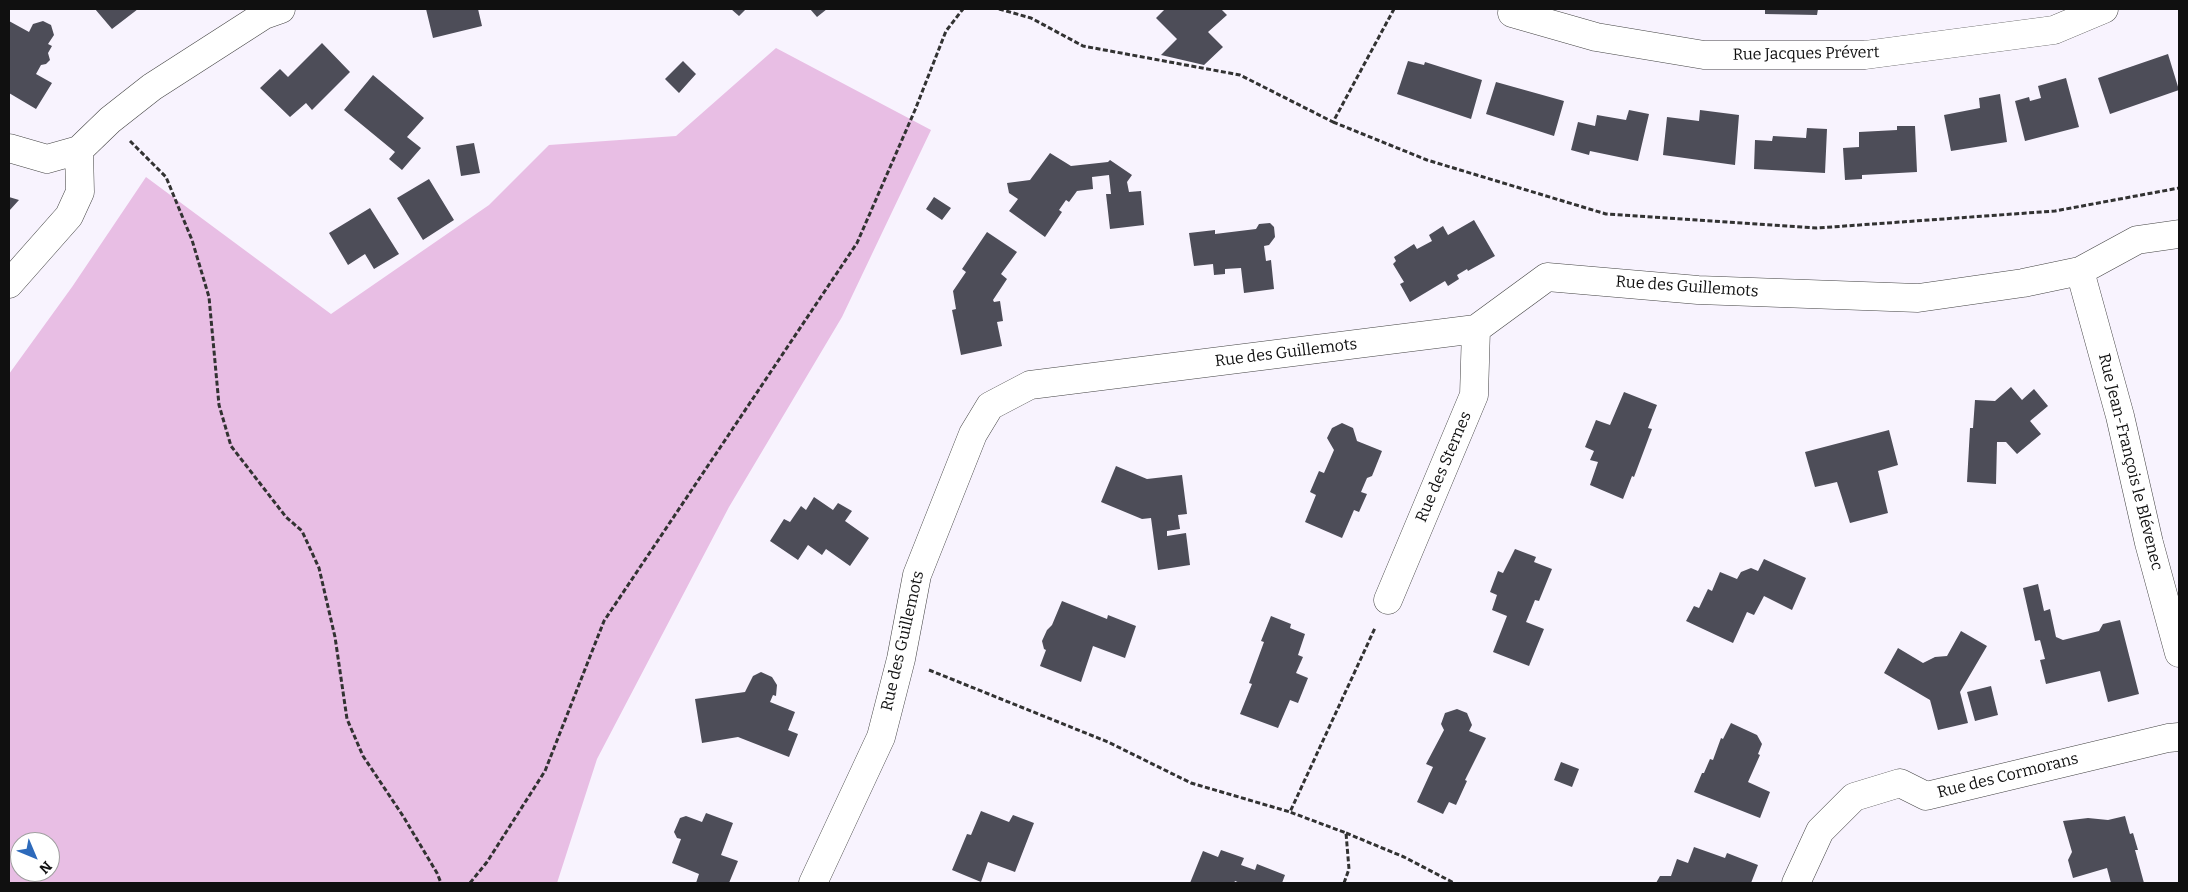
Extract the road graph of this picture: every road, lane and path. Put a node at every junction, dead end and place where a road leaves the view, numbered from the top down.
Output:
1 (281, 9) edge
2 (963, 9) edge
3 (999, 9) edge
4 (1394, 9) edge
5 (2104, 9) edge
6 (1506, 10) edge
7 (110, 120) junction
8 (1332, 122) junction
9 (9, 148) edge
10 (79, 150) junction
11 (2179, 188) edge
12 (2179, 234) edge
13 (2080, 272) junction
14 (9, 284) edge
15 (1476, 329) junction
16 (1388, 600) joint
17 (2179, 653) edge
18 (901, 659) junction
19 (2179, 737) edge
20 (1290, 812) junction
21 (1346, 833) junction
22 (440, 883) edge
23 (470, 883) edge
24 (813, 883) edge
25 (1344, 883) edge
26 (1454, 883) edge
27 (1796, 883) edge

1 - 7 street
2 - 23 path
3 - 8 path
4 - 8 path
5 - 6 street, Rue Jacques Prévert
7 - 10 street
7 - 22 path
8 - 11 path
9 - 10 street
10 - 14 street
12 - 13 street, Rue des Guillemots
13 - 15 street, Rue des Guillemots
13 - 17 street, Rue Jean-François le Blévenec
15 - 16 street, Rue des Sternes
15 - 18 street, Rue des Guillemots
16 - 20 path
18 - 20 path
18 - 24 street, Rue des Guillemots
19 - 27 street, Rue des Cormorans
20 - 21 path
21 - 25 path
21 - 26 path

